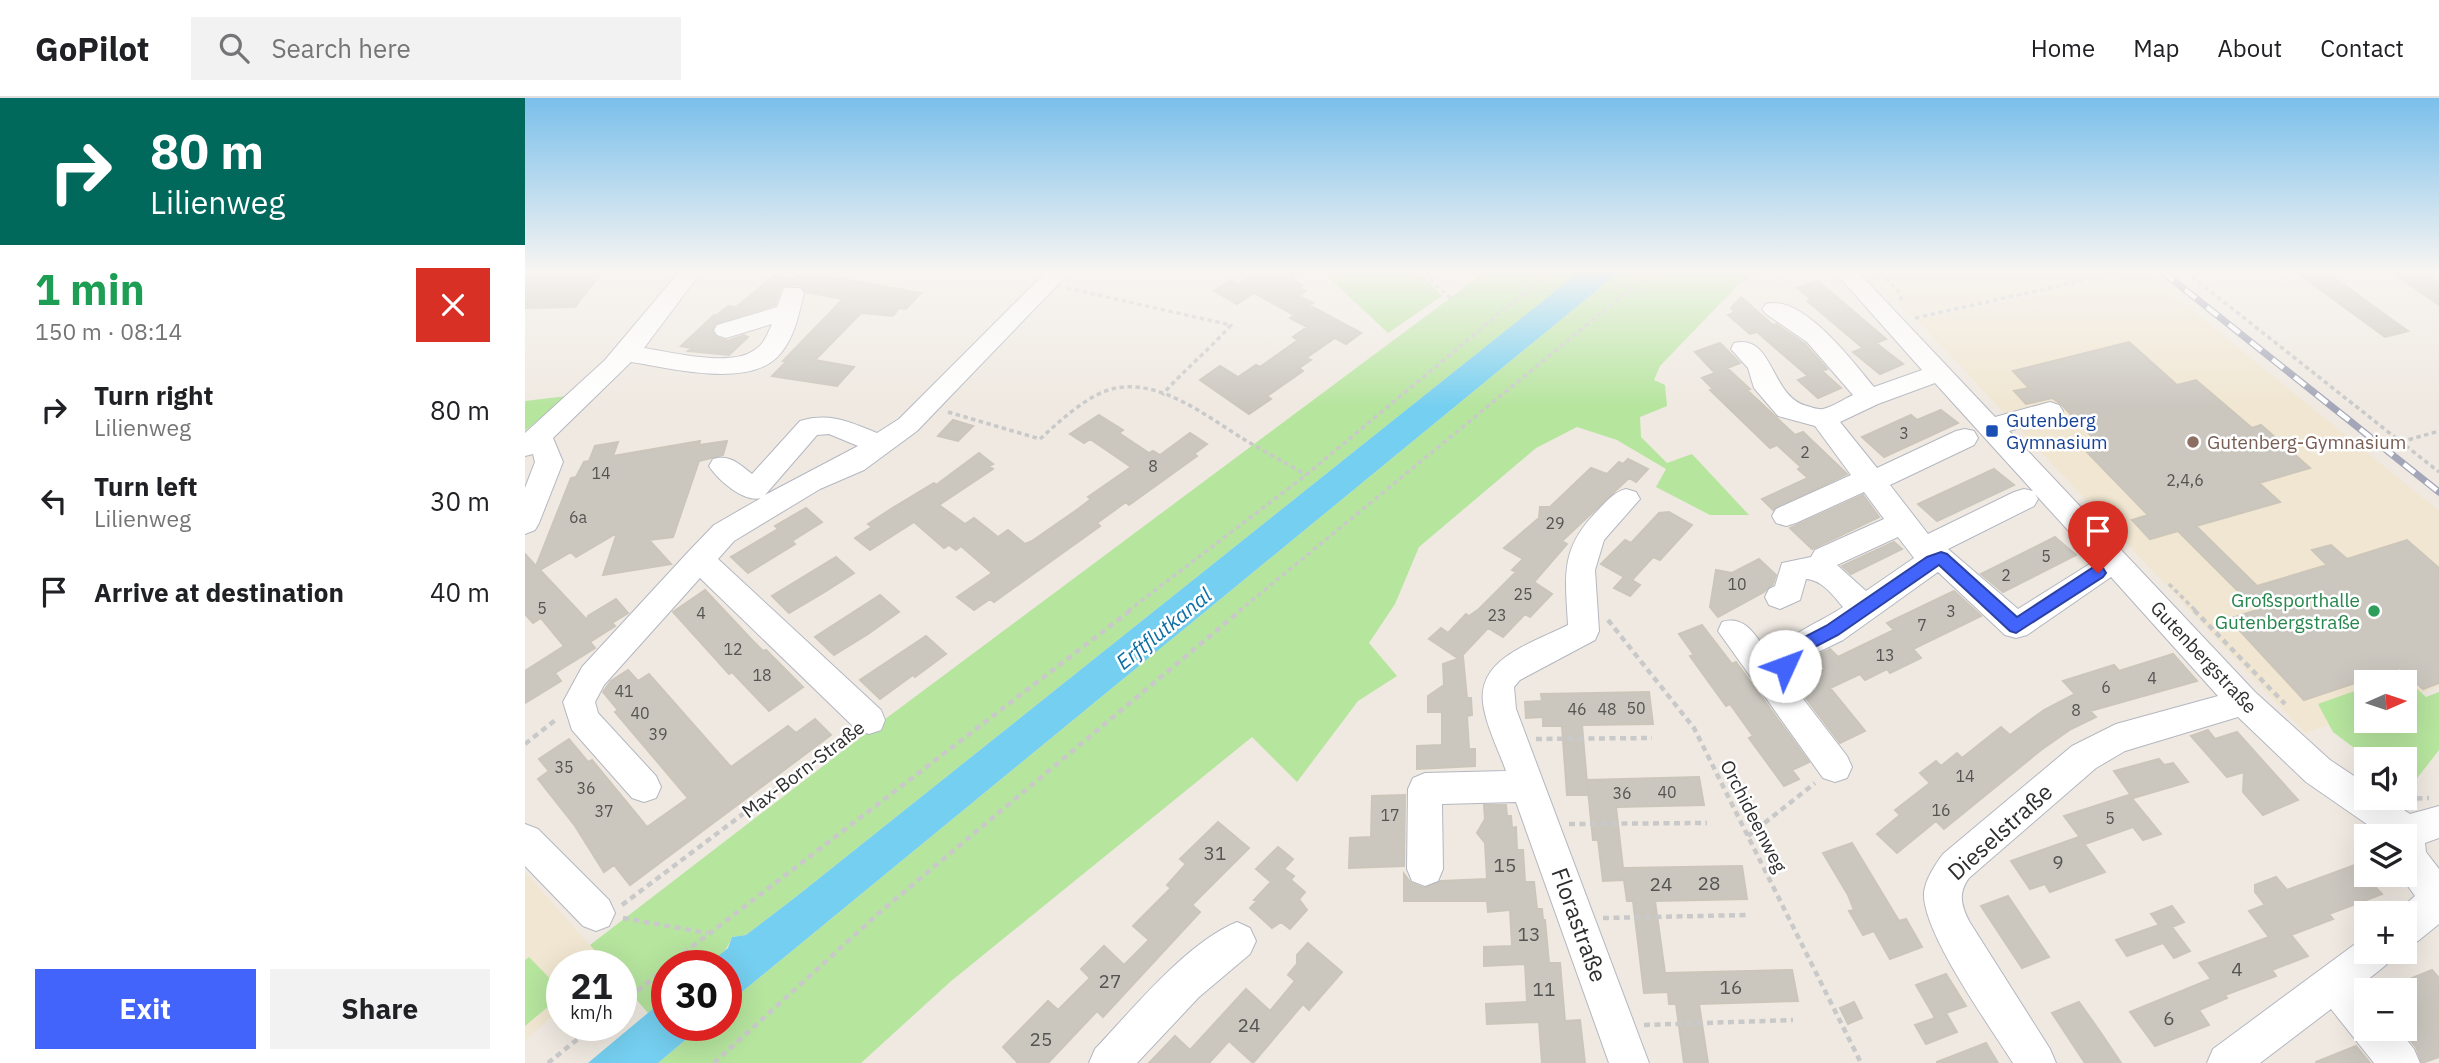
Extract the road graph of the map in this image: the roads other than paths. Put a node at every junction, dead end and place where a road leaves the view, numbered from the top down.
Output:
1 (658, 317) edge
2 (756, 317) edge
3 (784, 317) edge
4 (1014, 317) edge
5 (1790, 317) edge
6 (1889, 317) edge
7 (726, 330) dead end
8 (1743, 349) dead end
9 (627, 354) junction
10 (1941, 372) junction
11 (1869, 398) junction
12 (2050, 411) dead end
13 (1824, 419) junction
14 (1978, 433) junction
15 (532, 442) edge
16 (880, 445) junction
17 (723, 466) dead end
18 (1871, 480) junction
19 (1626, 499) dead end
20 (2024, 499) dead end
21 (1786, 516) dead end
22 (1903, 522) junction
23 (525, 523) edge
24 (1928, 555) junction
25 (1825, 558) dead end
26 (699, 559) junction
27 (2098, 573) dead end
28 (1780, 597) dead end
29 (1864, 609) junction
30 (1733, 631) dead end
31 (1775, 670) junction
32 (2244, 702) junction
33 (869, 720) road end
34 (1835, 767) road end
35 (1528, 786) junction
36 (644, 787) dead end
37 (2424, 828) edge
38 (525, 841) edge
39 (1425, 869) dead end
40 (2439, 897) edge
41 (607, 911) road end
42 (2417, 917) edge
43 (1237, 941) dead end
44 (2357, 964) edge
45 (2334, 982) junction
46 (2354, 1006) edge
47 (2382, 1041) edge
48 (1109, 1063) edge
49 (1629, 1063) edge
50 (2036, 1063) edge
51 (2227, 1063) edge
52 (2400, 1063) edge

1 - 9 street
2 - 7 street
3 - 9 street
4 - 16 street
5 - 11 street
6 - 10 street, Gutenbergstraße
8 - 13 street
9 - 15 street
10 - 11 street
10 - 14 street, Gutenbergstraße
11 - 13 street
12 - 14 street
13 - 18 street
14 - 18 street
14 - 32 street, Gutenbergstraße
15 - 23 street
16 - 17 street
16 - 26 street
18 - 21 street
18 - 22 street
19 - 35 street, Florastraße
20 - 24 street
22 - 24 street
22 - 25 street
24 - 27 street
24 - 29 street
26 - 33 street, Max-Born-Straße
26 - 36 street
28 - 29 street
29 - 31 street
30 - 31 street
31 - 34 street
32 - 37 street, Gutenbergstraße
32 - 50 street, Dieselstraße
35 - 39 street
35 - 49 street, Florastraße
37 - 40 street
38 - 41 street
40 - 42 street
43 - 48 street
44 - 45 street
45 - 46 street
45 - 51 street
47 - 52 street

